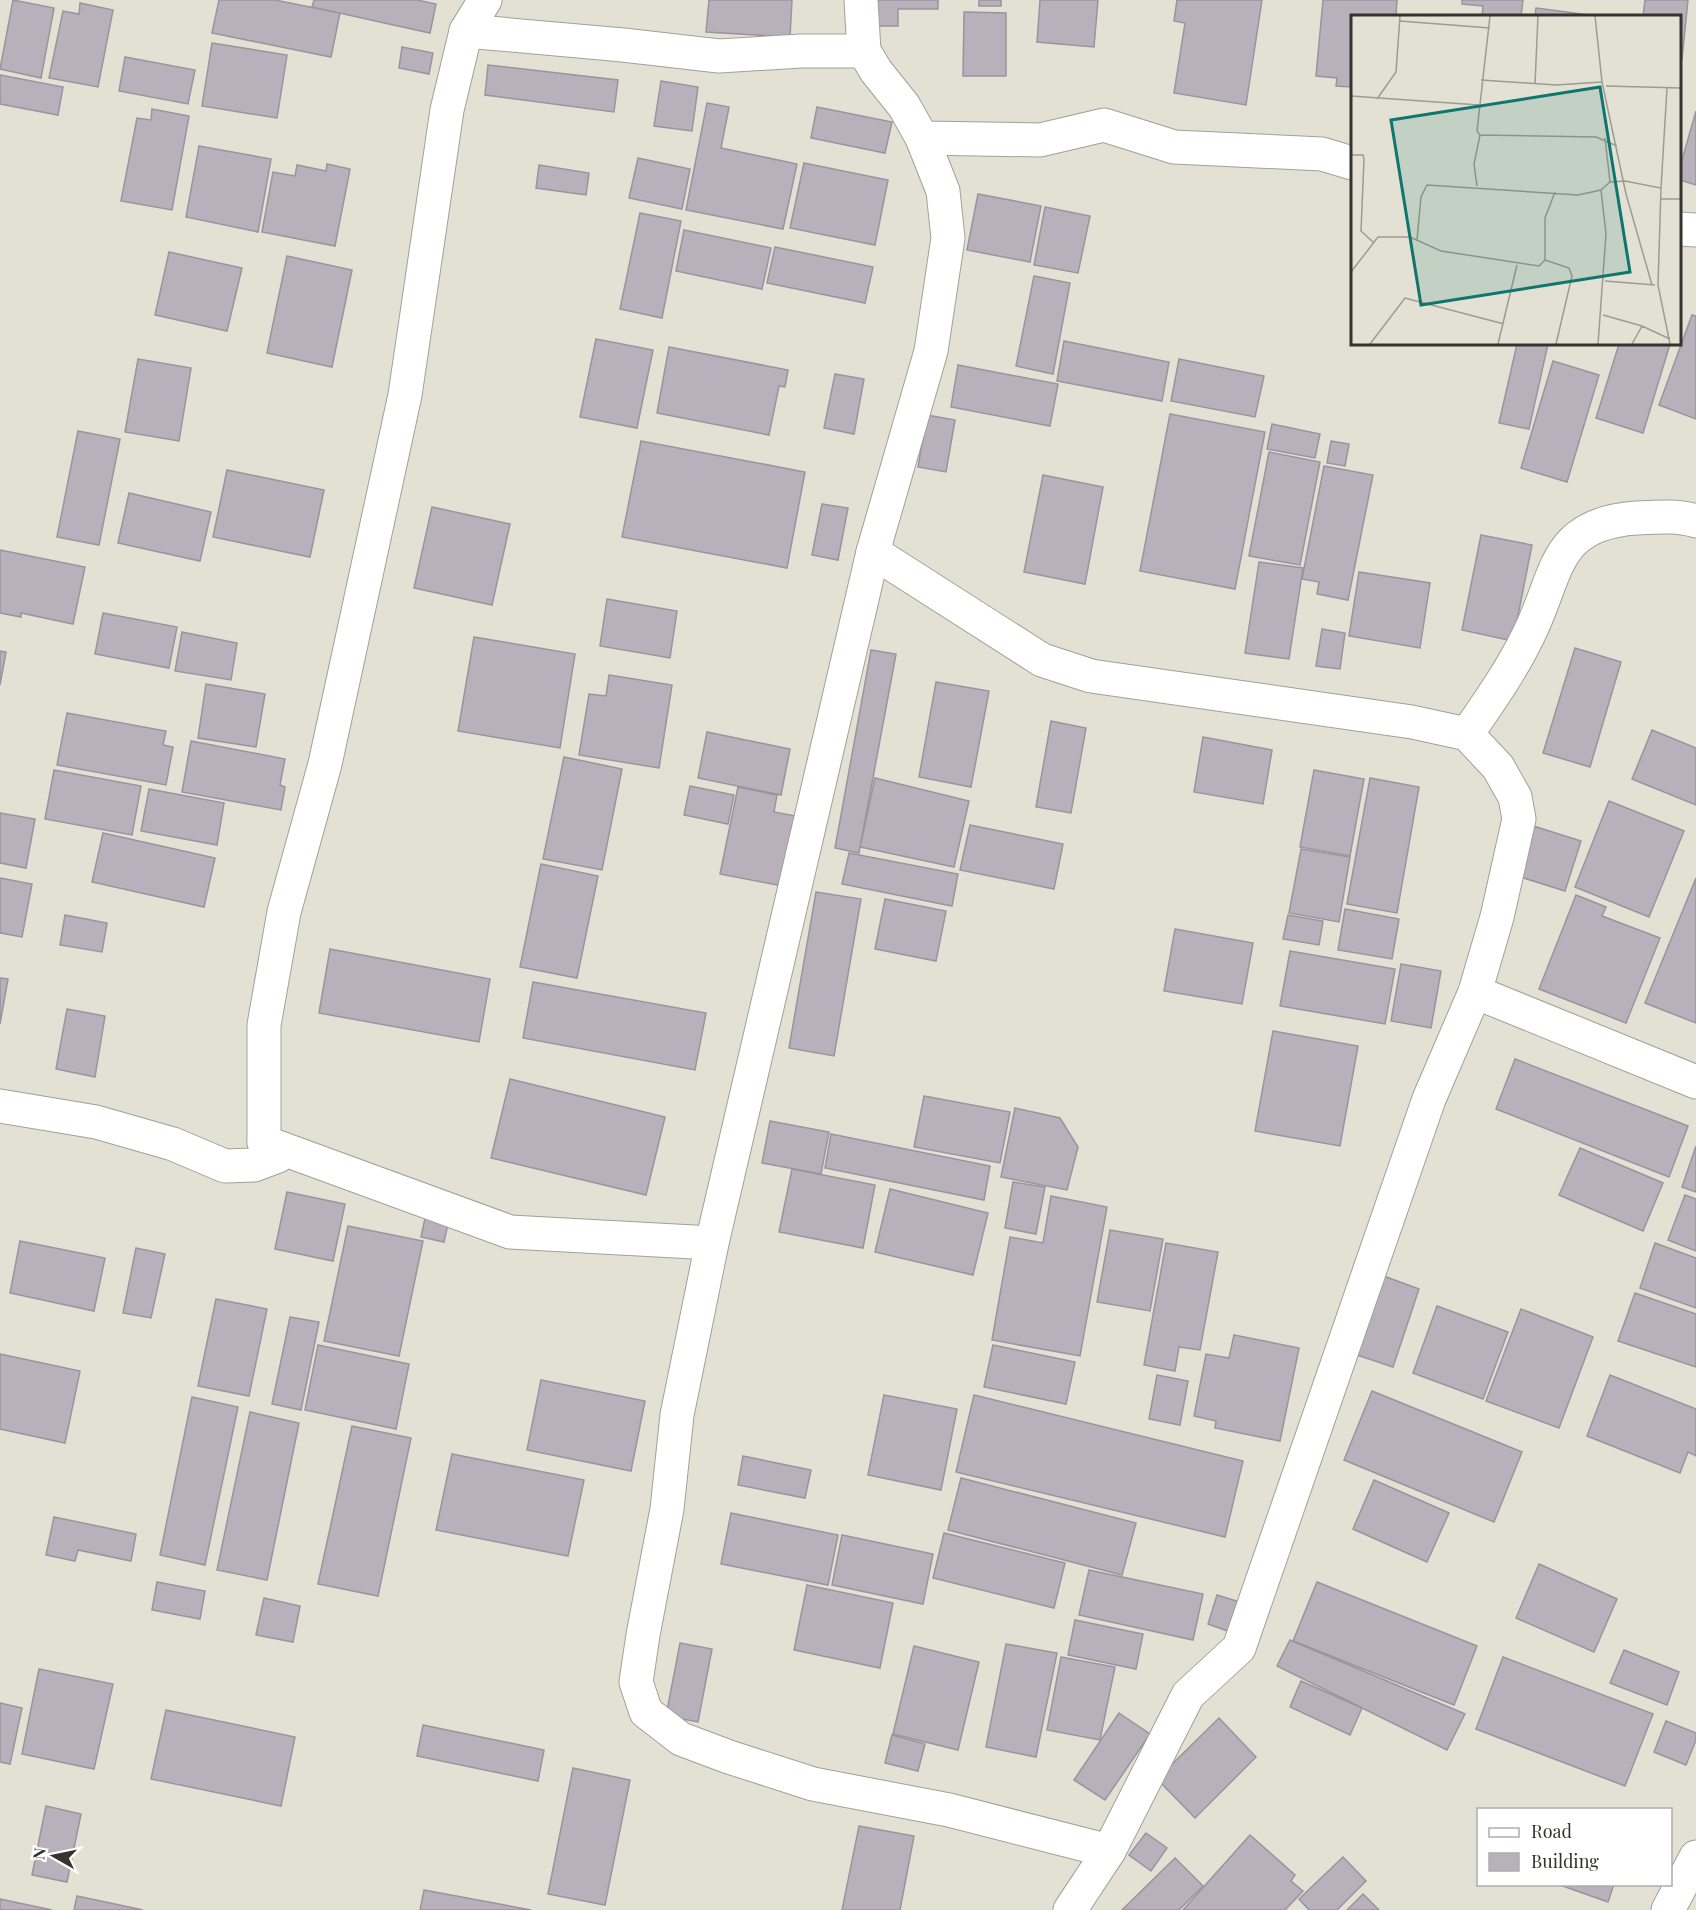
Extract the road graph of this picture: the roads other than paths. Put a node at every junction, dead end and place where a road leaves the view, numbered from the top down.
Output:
1 (485, 0) edge
2 (861, 0) edge
3 (466, 31) junction
4 (864, 51) junction
5 (922, 138) junction
6 (1351, 162) edge
7 (1681, 229) edge
8 (1696, 230) edge
9 (1696, 521) edge
10 (873, 552) junction
11 (1467, 734) junction
12 (1475, 992) junction
13 (1696, 1082) edge
14 (0, 1106) edge
15 (264, 1142) junction
16 (712, 1243) junction
17 (1109, 1851) junction
18 (1696, 1857) edge
19 (1070, 1910) edge
20 (1668, 1910) edge

1 - 3 street
2 - 4 street
3 - 4 street
3 - 15 street
4 - 5 street
5 - 6 street
5 - 10 street
7 - 8 street
9 - 11 street
10 - 11 street
10 - 16 street
11 - 12 street
12 - 13 street
12 - 17 street
14 - 15 street
15 - 16 street
16 - 17 street
17 - 19 street
18 - 20 street

